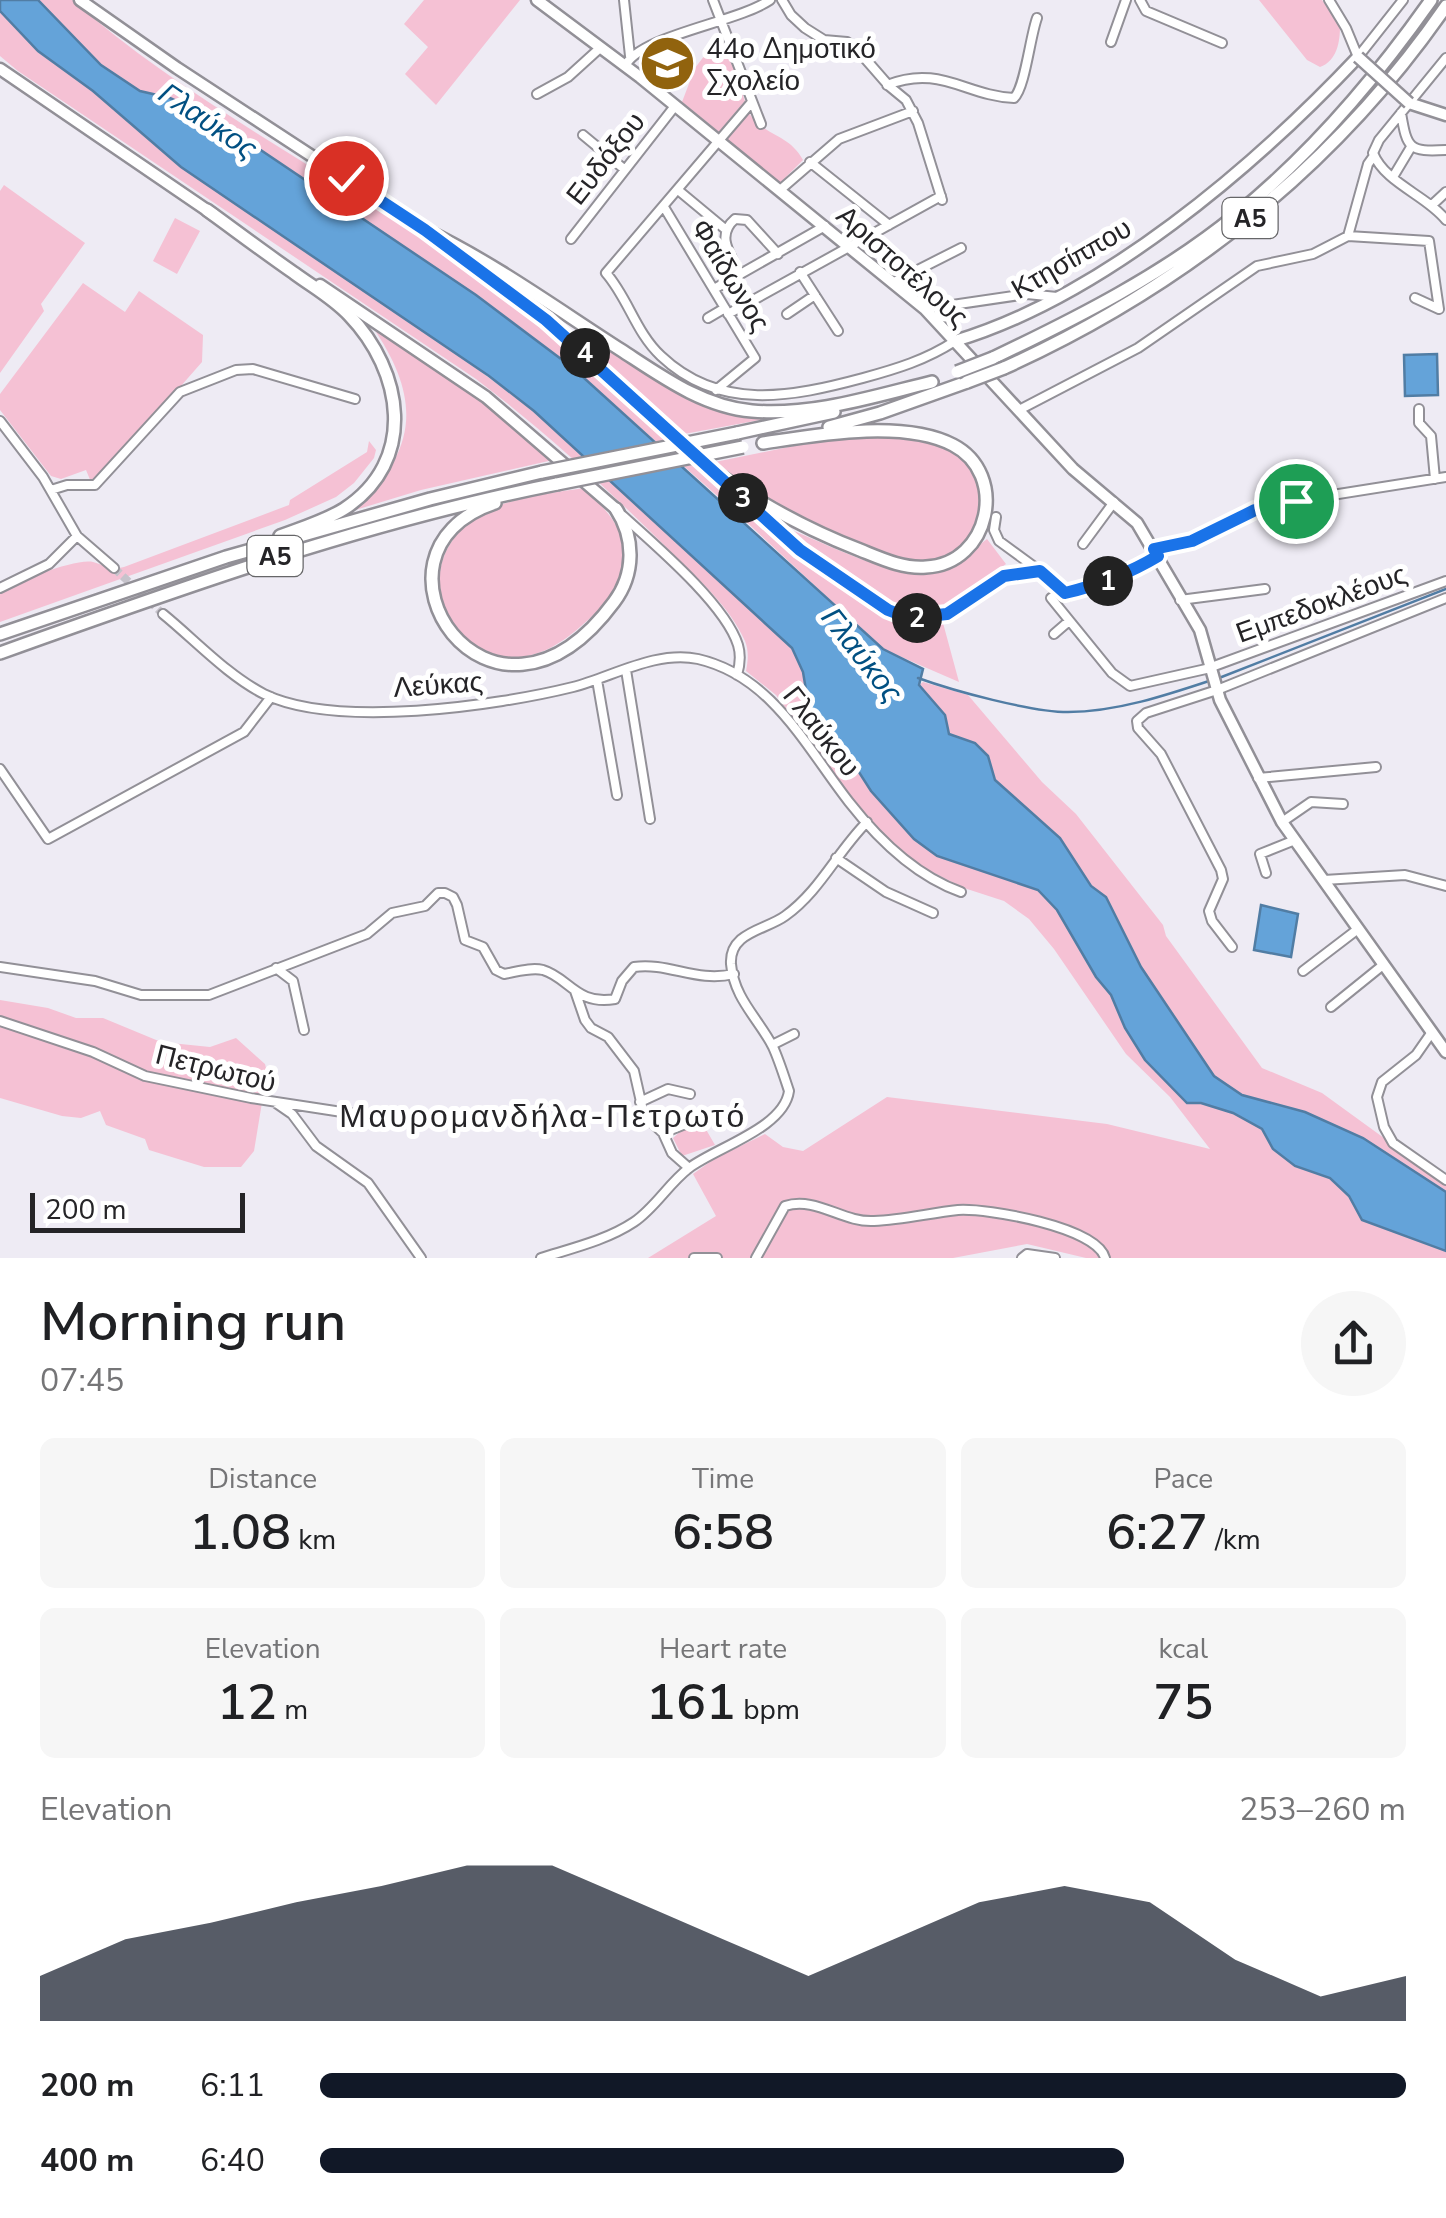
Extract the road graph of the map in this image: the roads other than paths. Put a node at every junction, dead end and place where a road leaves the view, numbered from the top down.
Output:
1 (80, 0) edge
2 (537, 0) edge
3 (558, 0) edge
4 (713, 0) edge
5 (770, 0) edge
6 (782, 0) edge
7 (1126, 0) edge
8 (1140, 0) edge
9 (1329, 0) edge
10 (1403, 0) edge
11 (1431, 0) edge
12 (627, 1) edge
13 (1446, 6) edge
14 (550, 10) junction
15 (1037, 18) dead end
16 (721, 22) junction
17 (1111, 42) dead end
18 (1222, 43) dead end
19 (600, 48) junction
20 (1358, 57) junction
21 (1446, 58) edge
22 (628, 61) junction
23 (0, 69) edge
24 (568, 77) junction
25 (887, 84) junction
26 (570, 91) dead end
27 (536, 94) dead end
28 (1410, 102) junction
29 (751, 103) junction
30 (675, 106) junction
31 (912, 112) junction
32 (1401, 113) junction
33 (1446, 115) edge
34 (761, 124) dead end
35 (583, 134) dead end
36 (719, 141) junction
37 (1411, 147) junction
38 (1446, 150) edge
39 (1373, 156) junction
40 (810, 162) junction
41 (624, 169) junction
42 (1392, 177) junction
43 (678, 190) junction
44 (780, 190) junction
45 (1446, 192) edge
46 (1432, 205) junction
47 (664, 207) junction
48 (206, 210) junction
49 (1446, 220) edge
50 (889, 225) junction
51 (825, 226) junction
52 (725, 229) junction
53 (425, 230) junction
54 (1348, 236) junction
55 (571, 239) dead end
56 (849, 246) junction
57 (962, 248) dead end
58 (778, 254) junction
59 (800, 272) junction
60 (740, 274) junction
61 (894, 282) junction
62 (714, 289) junction
63 (815, 296) junction
64 (1057, 297) junction
65 (1415, 298) dead end
66 (925, 309) junction
67 (726, 311) junction
68 (787, 314) dead end
69 (708, 318) dead end
70 (838, 331) dead end
71 (955, 341) junction
72 (649, 343) joint
73 (962, 377) junction
74 (932, 382) junction
75 (716, 390) junction
76 (354, 399) dead end
77 (1419, 409) dead end
78 (1019, 410) junction
79 (0, 421) edge
80 (763, 443) junction
81 (712, 470) junction
82 (1446, 477) edge
83 (1436, 479) junction
84 (554, 484) junction
85 (51, 490) junction
86 (1114, 502) junction
87 (616, 509) junction
88 (996, 517) dead end
89 (77, 536) junction
90 (1083, 544) dead end
91 (1156, 553) junction
92 (226, 557) junction
93 (114, 568) tunnel mouth
94 (1040, 571) junction
95 (1446, 581) edge
96 (0, 588) edge
97 (1265, 589) dead end
98 (1051, 598) dead end
99 (1446, 598) edge
100 (1180, 600) junction
101 (163, 614) tunnel mouth
102 (1069, 621) junction
103 (0, 634) edge
104 (1054, 634) dead end
105 (0, 653) edge
106 (1212, 669) junction
107 (626, 670) junction
108 (737, 676) junction
109 (596, 680) junction
110 (1217, 688) junction
111 (271, 697) junction
112 (1376, 768) dead end
113 (0, 769) edge
114 (1258, 778) junction
115 (617, 795) dead end
116 (1343, 804) dead end
117 (650, 819) dead end
118 (866, 822) junction
119 (1282, 822) junction
120 (1295, 840) junction
121 (836, 858) junction
122 (1266, 872) dead end
123 (1324, 880) junction
124 (1446, 886) edge
125 (960, 892) dead end
126 (934, 913) dead end
127 (1358, 929) junction
128 (1232, 947) dead end
129 (1383, 965) junction
130 (0, 967) edge
131 (276, 968) junction
132 (1303, 971) dead end
133 (734, 974) junction
134 (575, 992) junction
135 (1331, 1007) dead end
136 (0, 1021) edge
137 (304, 1030) dead end
138 (1432, 1032) junction
139 (794, 1034) dead end
140 (772, 1045) junction
141 (1446, 1052) edge
142 (676, 1081) dead end
143 (668, 1089) junction
144 (690, 1094) dead end
145 (272, 1101) junction
146 (640, 1102) junction
147 (368, 1116) dead end
148 (692, 1121) dead end
149 (663, 1133) junction
150 (689, 1168) junction
151 (1446, 1180) edge
152 (420, 1258) edge
153 (542, 1258) edge
154 (694, 1258) edge
155 (716, 1258) edge
156 (756, 1258) edge
157 (1022, 1258) edge
158 (1055, 1258) edge
159 (1104, 1258) edge

1 - 53 main road
2 - 14 main road, Αριστοτέλους
3 - 14 street
4 - 16 street
5 - 16 street
6 - 25 street
7 - 17 street
8 - 18 street
9 - 20 street
10 - 20 street
11 - 73 highway, Α5, bridge
12 - 22 street
13 - 73 highway, Α5, bridge
14 - 19 main road, Αριστοτέλους
15 - 25 street
16 - 22 street
16 - 29 street
19 - 22 main road, Αριστοτέλους
19 - 24 street
20 - 28 main road, bridge
20 - 64 main road, Κτησίππου
21 - 28 street
22 - 30 main road, Αριστοτέλους
23 - 48 main road
24 - 26 street
24 - 27 street
25 - 31 street
28 - 32 street
28 - 33 main road
29 - 34 street
29 - 36 street
30 - 36 main road, Αριστοτέλους
30 - 41 street, Ευδόξου
31 - 40 street
31 - 50 street
32 - 37 street
32 - 39 street
35 - 41 street
36 - 43 street
36 - 44 main road, Αριστοτέλους
37 - 38 street
37 - 42 street
39 - 42 street
39 - 54 street
40 - 44 street
40 - 50 street
41 - 55 street, Ευδόξου
42 - 46 street
43 - 47 street
43 - 52 street
44 - 51 main road, Αριστοτέλους
45 - 46 street
46 - 49 street
47 - 62 street, Φαίδωνος
47 - 72 street, Φαίδωνος
48 - 87 main road
48 - 92 highway
50 - 56 street
51 - 56 main road, Αριστοτέλους
51 - 58 street
52 - 58 street
52 - 60 street
53 - 74 highway
53 - 81 main road
54 - 65 street
54 - 78 street
56 - 59 street
56 - 61 main road, Αριστοτέλους
57 - 61 street
58 - 60 street
59 - 63 street
59 - 67 street
60 - 62 street
61 - 66 main road, Αριστοτέλους
62 - 67 street, Φαίδωνος
63 - 68 street
63 - 70 street
64 - 66 street
64 - 71 main road, Κτησίππου
66 - 71 main road, Αριστοτέλους
67 - 69 street
67 - 75 street, Φαίδωνος
71 - 75 street, Κτησίππου
71 - 78 main road, Αριστοτέλους
72 - 75 street, Κτησίππου
73 - 74 highway, Α5
73 - 80 highway, Α5
74 - 92 highway, Α5, bridge
76 - 85 street
77 - 83 street
78 - 86 main road, Αριστοτέλους
79 - 85 street
80 - 81 highway
80 - 84 highway, Α5, bridge
81 - 94 street
82 - 83 street
83 - 91 street
84 - 87 highway
84 - 105 highway, Α5
85 - 89 street
86 - 90 street
86 - 91 main road, Αριστοτέλους
87 - 108 street
88 - 94 street
89 - 93 street
89 - 96 street
91 - 94 street
91 - 100 main road, Αριστοτέλους
92 - 103 highway, Α5
95 - 106 street, Εμπεδοκλέους
97 - 100 street
98 - 102 street
99 - 110 street
100 - 106 main road, Αριστοτέλους
101 - 111 street, Λεύκας
102 - 104 street
102 - 106 street, Εμπεδοκλέους
106 - 110 main road, Αριστοτέλους
107 - 108 street, Λεύκας
107 - 109 street, Λεύκας
107 - 117 street
108 - 118 street, Γλαύκου
109 - 111 street, Λεύκας
109 - 115 street
110 - 114 main road
110 - 128 street
111 - 113 street
112 - 114 street
114 - 119 main road
116 - 119 street
118 - 121 street
118 - 125 street, Γλαύκου
119 - 120 main road
120 - 122 street
120 - 123 main road
121 - 126 street
121 - 133 street
123 - 124 street
123 - 127 main road
127 - 129 main road
127 - 132 street
129 - 135 street
129 - 138 main road
130 - 131 street
131 - 134 street
131 - 137 street
133 - 134 street
133 - 140 street
134 - 146 street
136 - 145 street, Πετρωτού
138 - 141 main road
138 - 151 street
139 - 140 street
140 - 150 street
142 - 143 street
143 - 144 street
143 - 146 street
145 - 147 street
145 - 152 street, Πετρωτού
146 - 149 street
148 - 149 street
149 - 150 street
150 - 153 street
154 - 155 street
156 - 159 street
157 - 158 street

